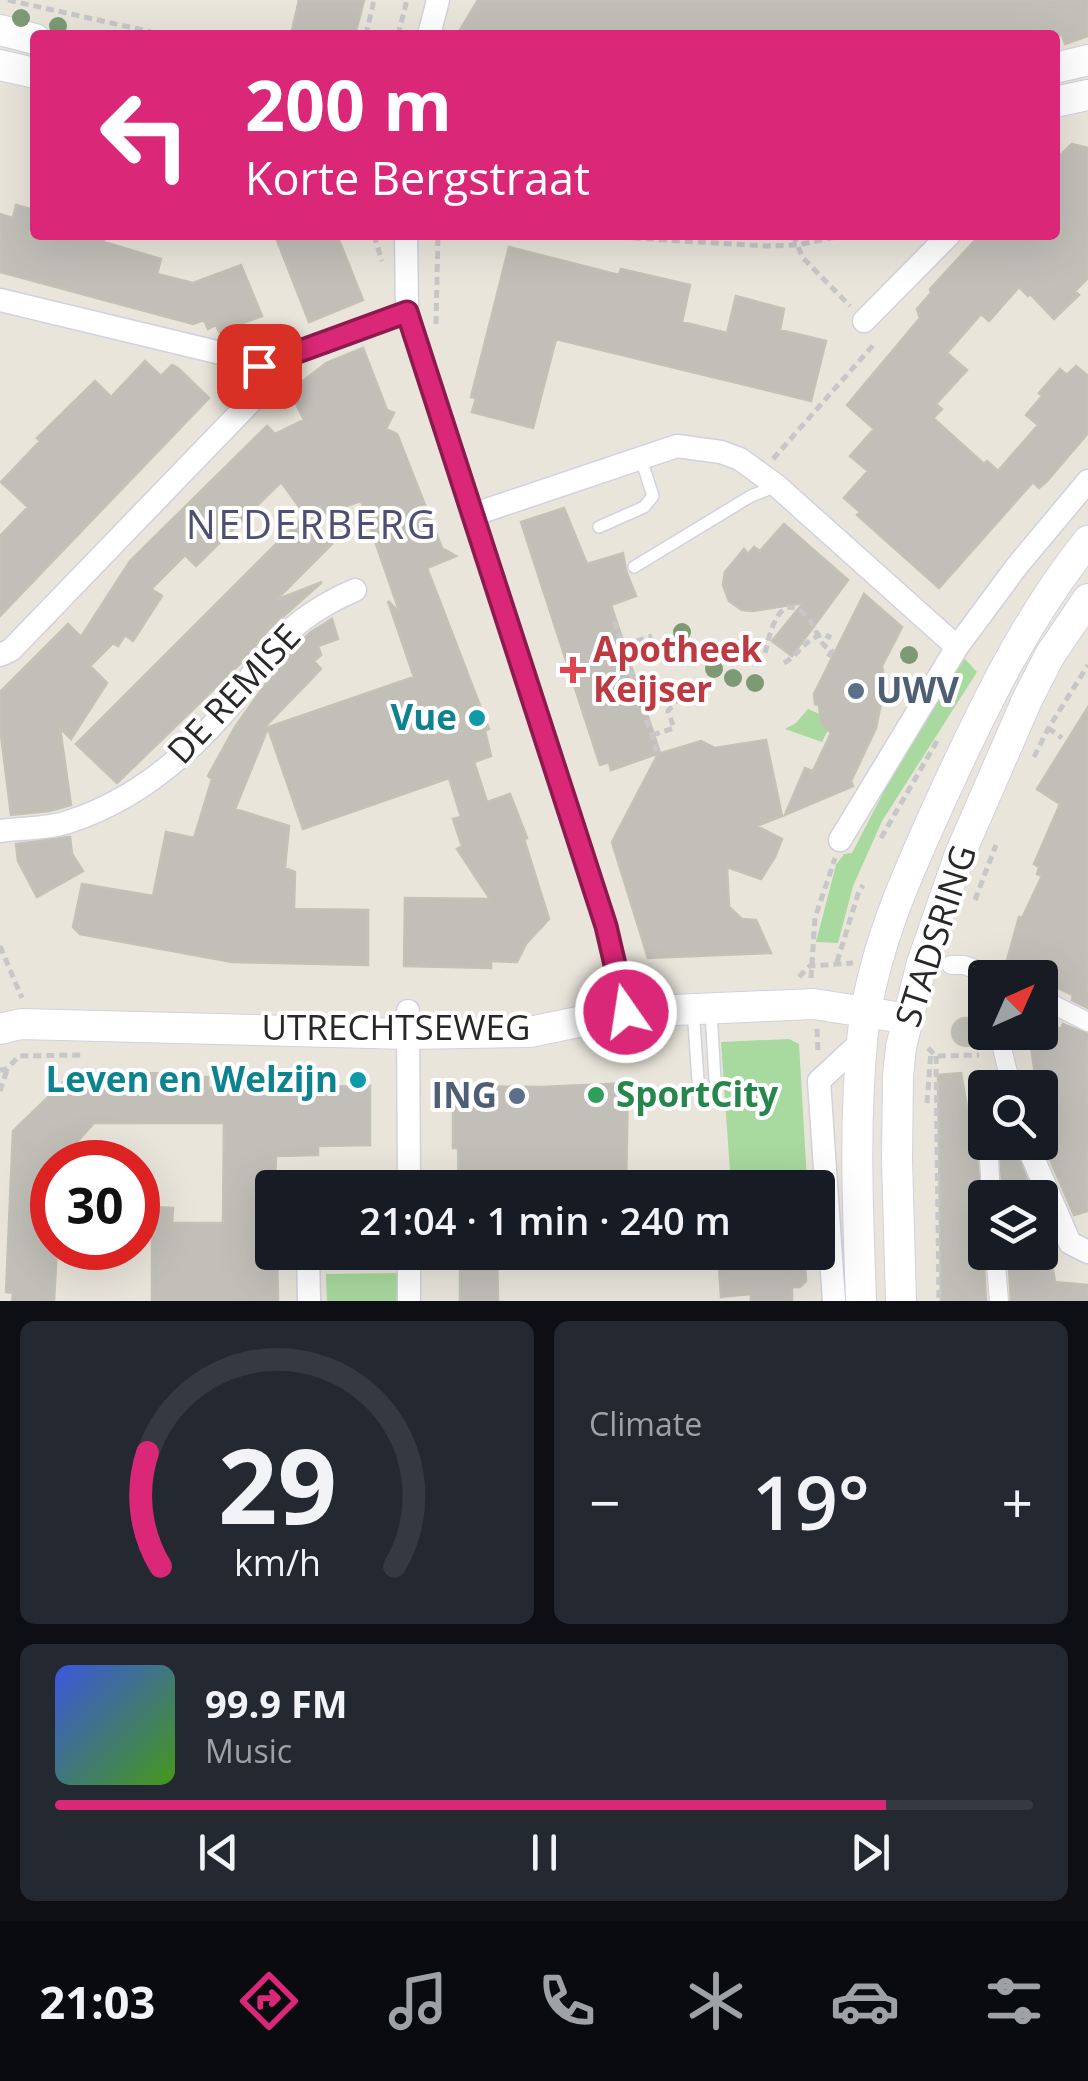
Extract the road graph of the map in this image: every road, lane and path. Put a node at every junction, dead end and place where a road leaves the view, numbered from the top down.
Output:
1 (8, 0) edge
2 (374, 0) edge
3 (408, 0) edge
4 (438, 0) edge
5 (0, 30) edge
6 (143, 30) edge
7 (367, 30) edge
8 (399, 30) edge
9 (430, 30) edge
10 (30, 38) edge
11 (1088, 60) edge
12 (0, 65) edge
13 (1060, 67) edge
14 (30, 72) edge
15 (1088, 94) edge
16 (1060, 101) edge
17 (406, 240) edge
18 (438, 240) edge
19 (653, 240) edge
20 (795, 240) edge
21 (824, 240) edge
22 (937, 240) edge
23 (797, 246) junction
24 (0, 300) edge
25 (407, 312) junction
26 (864, 321) junction
27 (436, 336) dead end
28 (259, 366) junction
29 (642, 459) junction
30 (769, 479) junction
31 (1088, 481) edge
32 (472, 515) junction
33 (599, 527) dead end
34 (1088, 541) edge
35 (634, 567) dead end
36 (355, 590) dead end
37 (1088, 600) edge
38 (614, 621) dead end
39 (652, 636) dead end
40 (817, 636) junction
41 (831, 638) dead end
42 (624, 645) dead end
43 (957, 647) junction
44 (766, 654) dead end
45 (0, 655) edge
46 (827, 659) dead end
47 (784, 663) dead end
48 (1088, 665) edge
49 (684, 693) dead end
50 (1040, 724) dead end
51 (1048, 729) junction
52 (652, 734) junction
53 (940, 735) dead end
54 (1062, 738) dead end
55 (658, 752) dead end
56 (1033, 760) dead end
57 (0, 831) edge
58 (881, 838) dead end
59 (840, 840) joint
60 (997, 842) dead end
61 (864, 884) dead end
62 (971, 912) dead end
63 (838, 962) dead end
64 (951, 965) dead end
65 (968, 966) edge
66 (814, 1004) junction
67 (1058, 1007) edge
68 (702, 1008) junction
69 (867, 1010) junction
70 (626, 1012) junction
71 (909, 1019) junction
72 (408, 1022) junction
73 (1088, 1022) edge
74 (0, 1028) edge
75 (862, 1041) junction
76 (931, 1048) dead end
77 (978, 1055) dead end
78 (936, 1056) junction
79 (7, 1069) dead end
80 (698, 1080) dead end
81 (715, 1080) dead end
82 (819, 1081) junction
83 (0, 1090) edge
84 (1035, 1160) edge
85 (409, 1170) edge
86 (1088, 1252) edge
87 (308, 1270) edge
88 (409, 1270) edge
89 (996, 1270) edge
90 (309, 1301) edge
91 (409, 1301) edge
92 (834, 1301) edge
93 (860, 1301) edge
94 (902, 1301) edge
95 (939, 1301) edge
96 (998, 1301) edge

1 - 6 path
2 - 7 path
3 - 8 path
4 - 9 street
5 - 10 main road
11 - 13 main road
12 - 14 main road
15 - 16 main road
17 - 25 street
18 - 27 path
19 - 23 path
20 - 23 path
21 - 23 path
22 - 26 street
23 - 26 path
24 - 28 street
25 - 28 street
25 - 32 street
26 - 30 path
28 - 45 street
29 - 30 street
29 - 32 street
29 - 33 lane
30 - 35 lane
30 - 43 street
31 - 43 street
32 - 70 street
34 - 69 main road, STADSRING
36 - 57 street, DE REMISE
37 - 71 main road, STADSRING
38 - 52 path
39 - 42 path
40 - 41 path
40 - 44 path
40 - 46 path
40 - 47 path
43 - 59 street
48 - 51 path
49 - 52 path
50 - 51 path
51 - 54 path
51 - 56 path
52 - 55 path
53 - 58 path
59 - 66 path
60 - 62 path
61 - 63 path
64 - 65 street
66 - 68 main road, UTRECHTSEWEG
66 - 69 main road, UTRECHTSEWEG
66 - 82 path
67 - 73 street
68 - 70 main road, UTRECHTSEWEG
68 - 80 lane
68 - 81 lane
69 - 71 main road, UTRECHTSEWEG
69 - 75 main road, STADSRING
70 - 72 main road, UTRECHTSEWEG
71 - 94 main road, STADSRING
72 - 74 main road, UTRECHTSEWEG
72 - 85 street
75 - 82 street, STADSRING
75 - 93 main road, STADSRING
76 - 78 path
77 - 78 path
78 - 95 path
79 - 83 path
82 - 92 street
84 - 86 street
87 - 90 street
88 - 91 street
89 - 96 street

